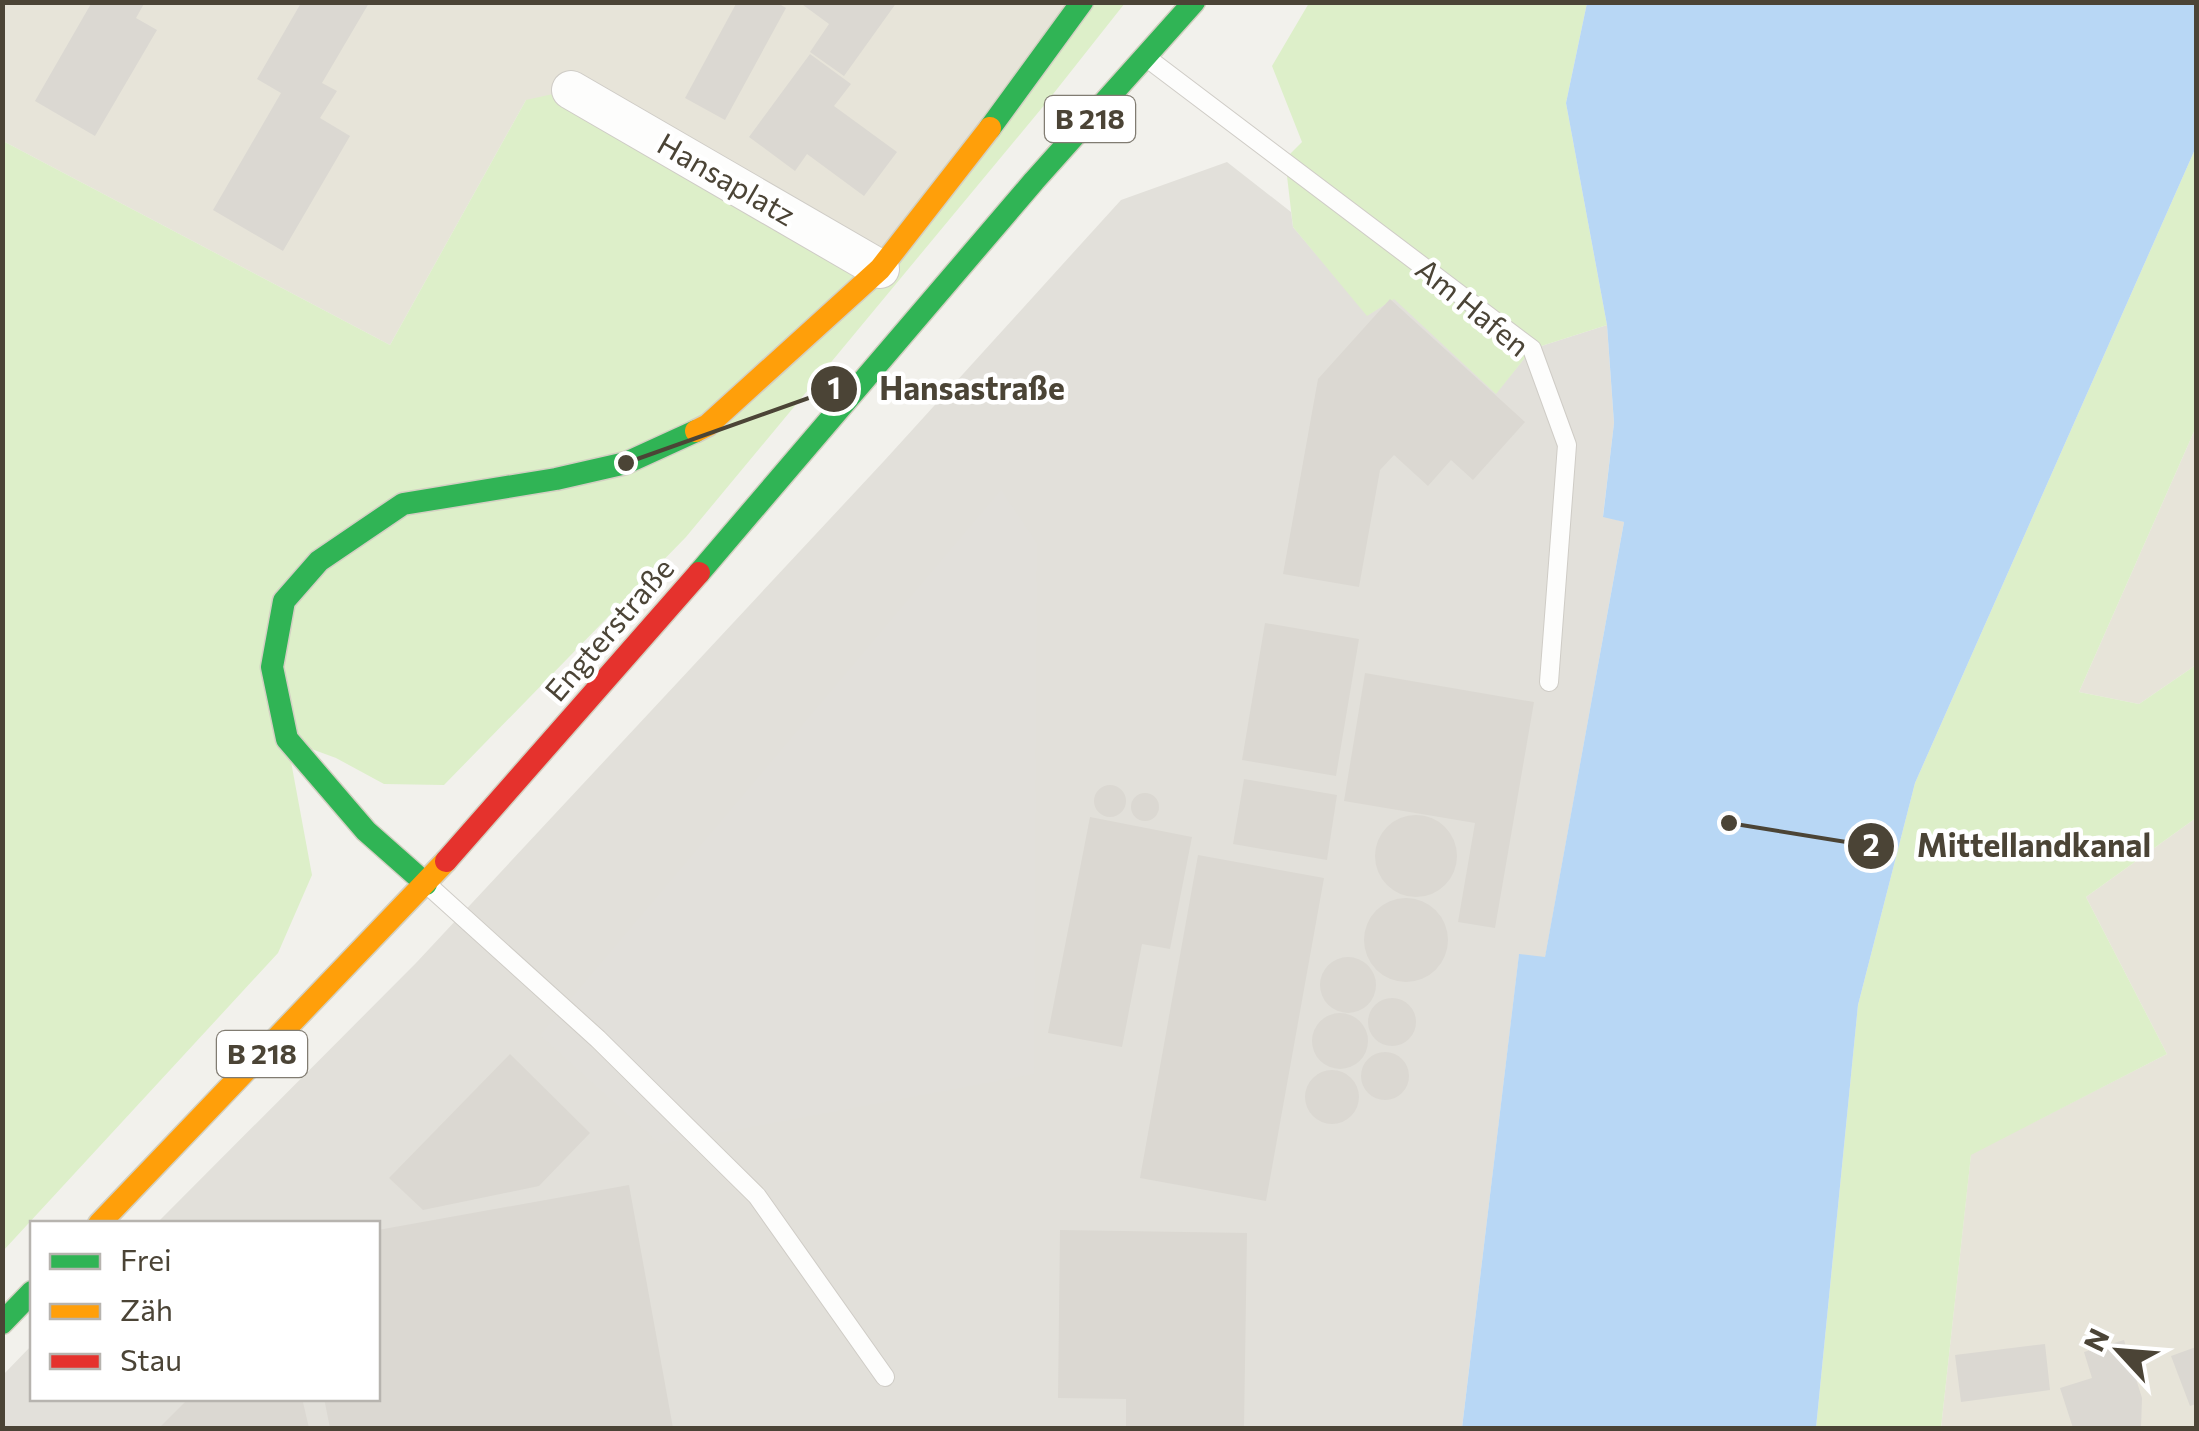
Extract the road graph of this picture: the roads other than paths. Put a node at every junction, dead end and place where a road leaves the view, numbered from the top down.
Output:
1 (1082, 2) edge
2 (1194, 2) edge
3 (1147, 58) junction
4 (571, 90) dead end
5 (880, 269) junction
6 (1549, 682) dead end
7 (426, 884) junction
8 (101, 1221) edge
9 (30, 1294) edge
10 (2, 1323) edge
11 (885, 1377) dead end

1 - 5 main road
2 - 3 main road, B 218
3 - 6 lane, Am Hafen
3 - 7 main road, Engterstraße / B 218
4 - 5 street, Hansaplatz
5 - 7 main road
7 - 8 main road, Engterstraße / B 218
7 - 11 lane
9 - 10 main road

